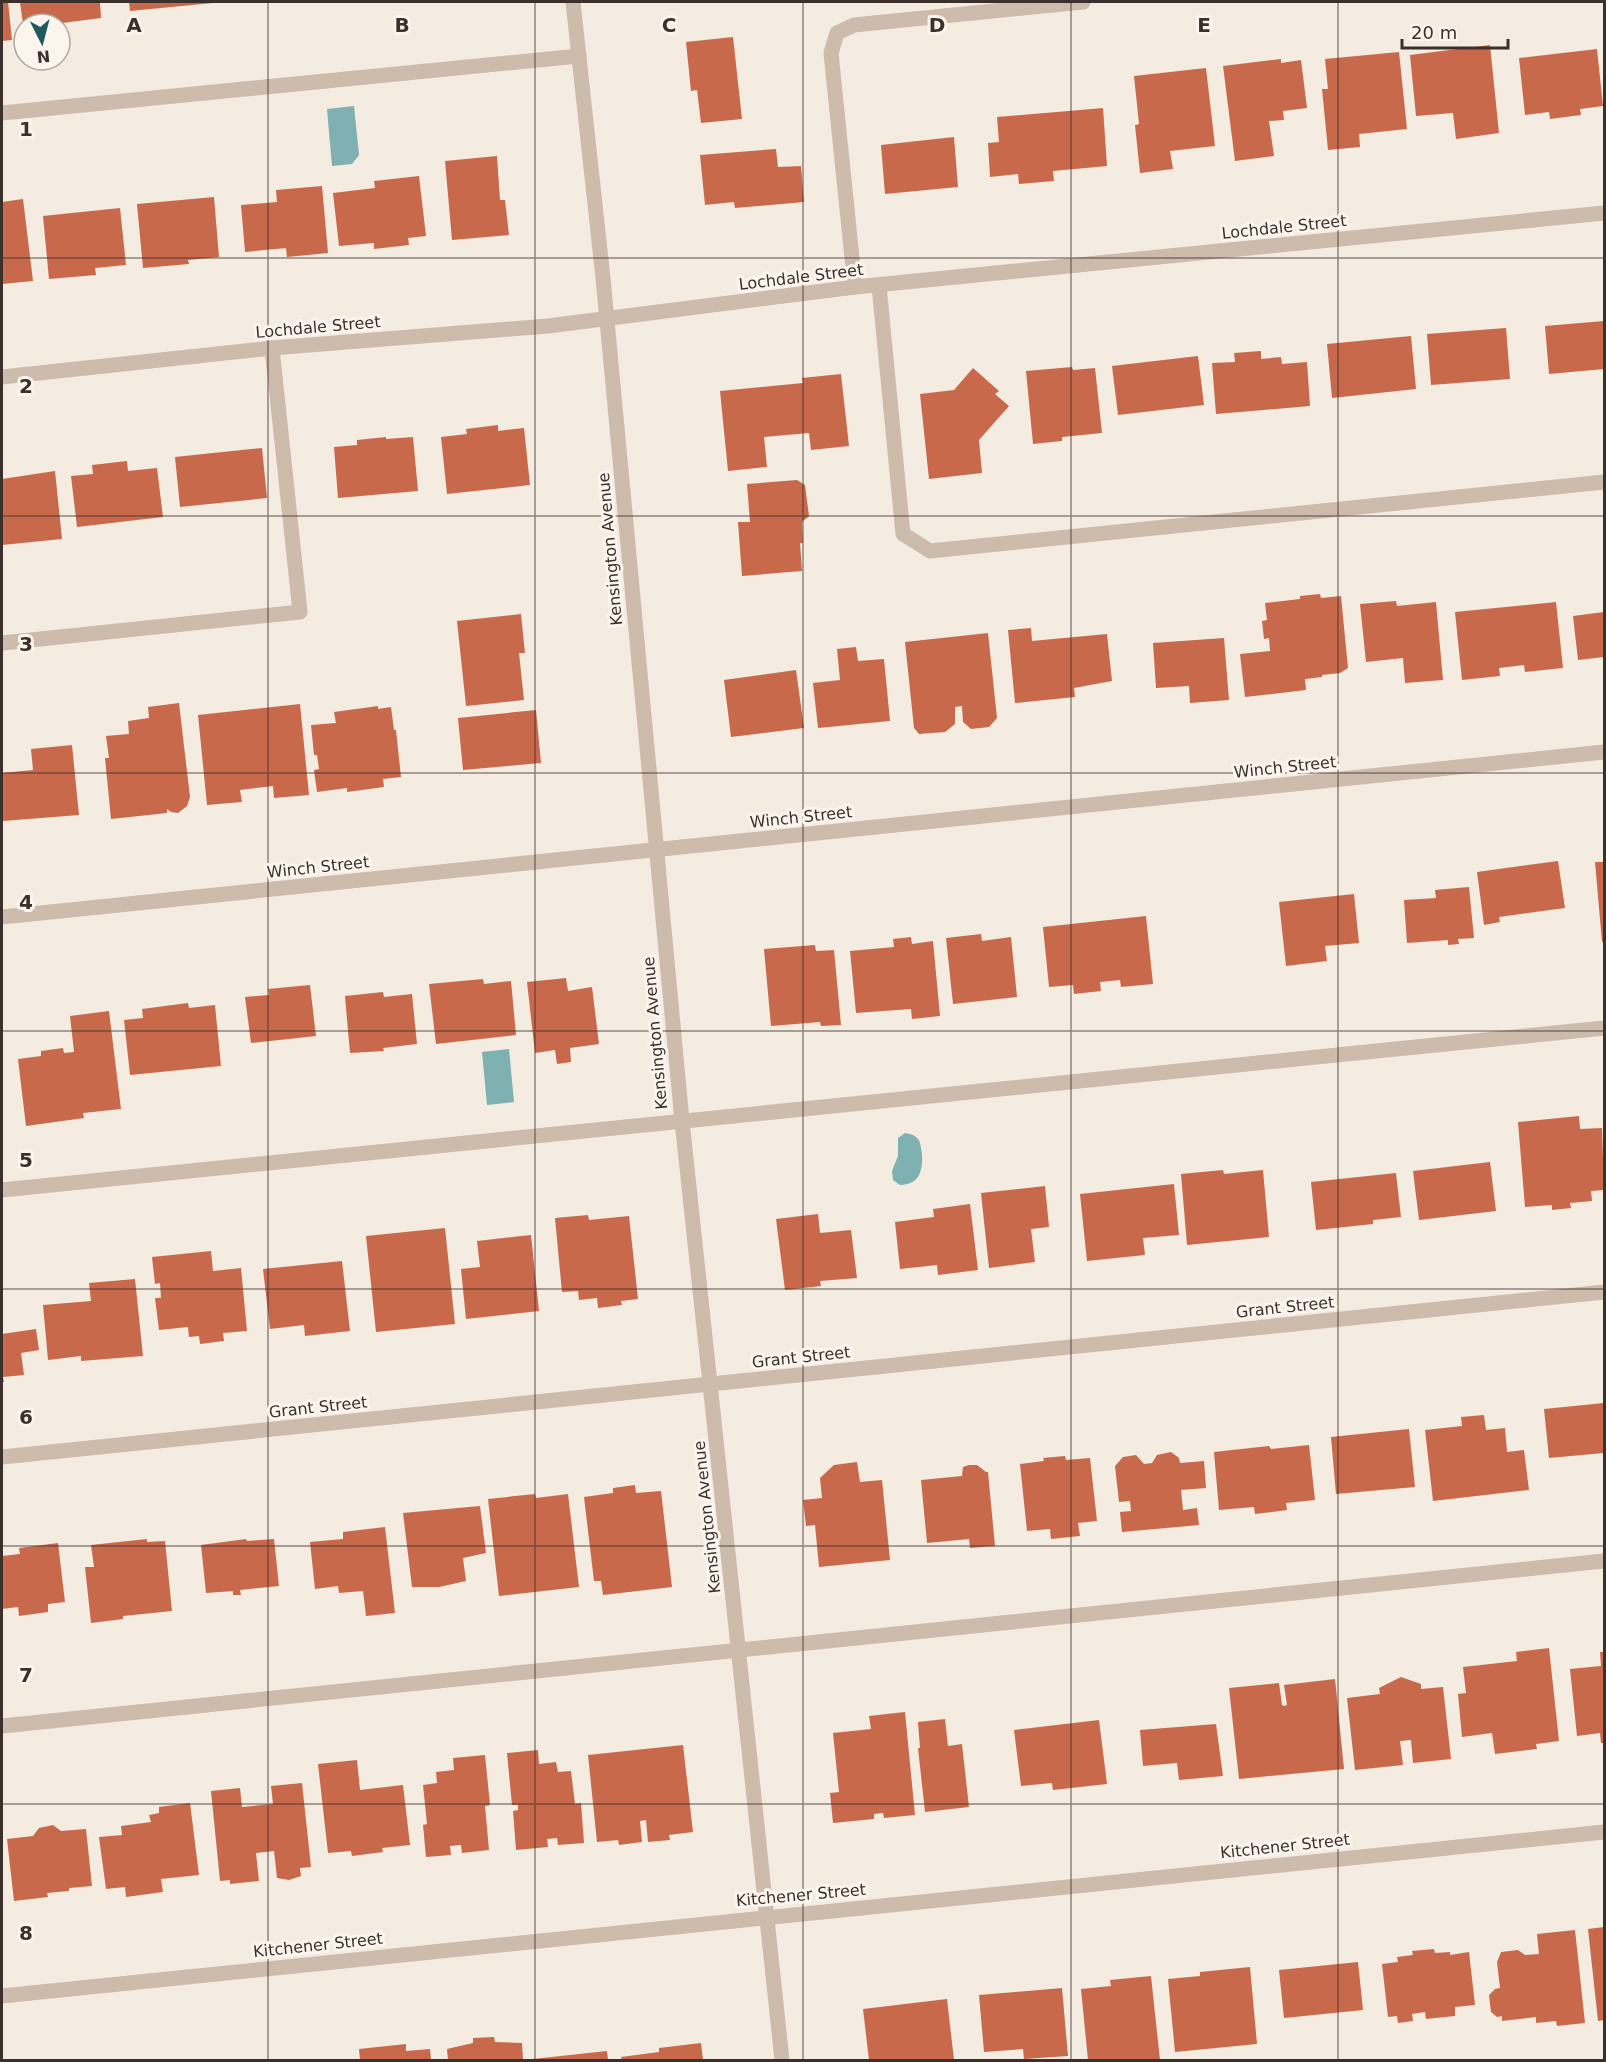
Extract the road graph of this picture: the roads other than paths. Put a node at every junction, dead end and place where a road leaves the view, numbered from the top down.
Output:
1 (573, 2) edge
2 (1083, 2) edge
3 (579, 56) junction
4 (2, 113) edge
5 (1605, 213) edge
6 (879, 286) junction
7 (855, 287) junction
8 (607, 318) junction
9 (272, 348) junction
10 (2, 377) edge
11 (1605, 482) edge
12 (2, 643) edge
13 (1605, 752) edge
14 (656, 850) junction
15 (2, 918) edge
16 (1605, 1028) edge
17 (682, 1121) junction
18 (2, 1190) edge
19 (1605, 1292) edge
20 (711, 1385) junction
21 (2, 1457) edge
22 (1605, 1561) edge
23 (739, 1650) junction
24 (2, 1726) edge
25 (1605, 1832) edge
26 (766, 1917) junction
27 (2, 1996) edge
28 (782, 2061) edge

1 - 3 street, Kensington Avenue
2 - 7 street
3 - 4 street
3 - 8 street, Kensington Avenue
5 - 6 street, Lochdale Street
6 - 7 street, Lochdale Street
6 - 11 street
7 - 8 street, Lochdale Street
8 - 9 street, Lochdale Street
8 - 14 street, Kensington Avenue
9 - 10 street, Lochdale Street
9 - 12 street
13 - 14 street, Winch Street
14 - 15 street, Winch Street
14 - 17 street, Kensington Avenue
16 - 17 street
17 - 18 street
17 - 20 street, Kensington Avenue
19 - 20 street, Grant Street
20 - 21 street, Grant Street
20 - 23 street, Kensington Avenue
22 - 23 street
23 - 24 street
23 - 26 street, Kensington Avenue
25 - 26 street, Kitchener Street
26 - 27 street, Kitchener Street
26 - 28 street, Kensington Avenue

